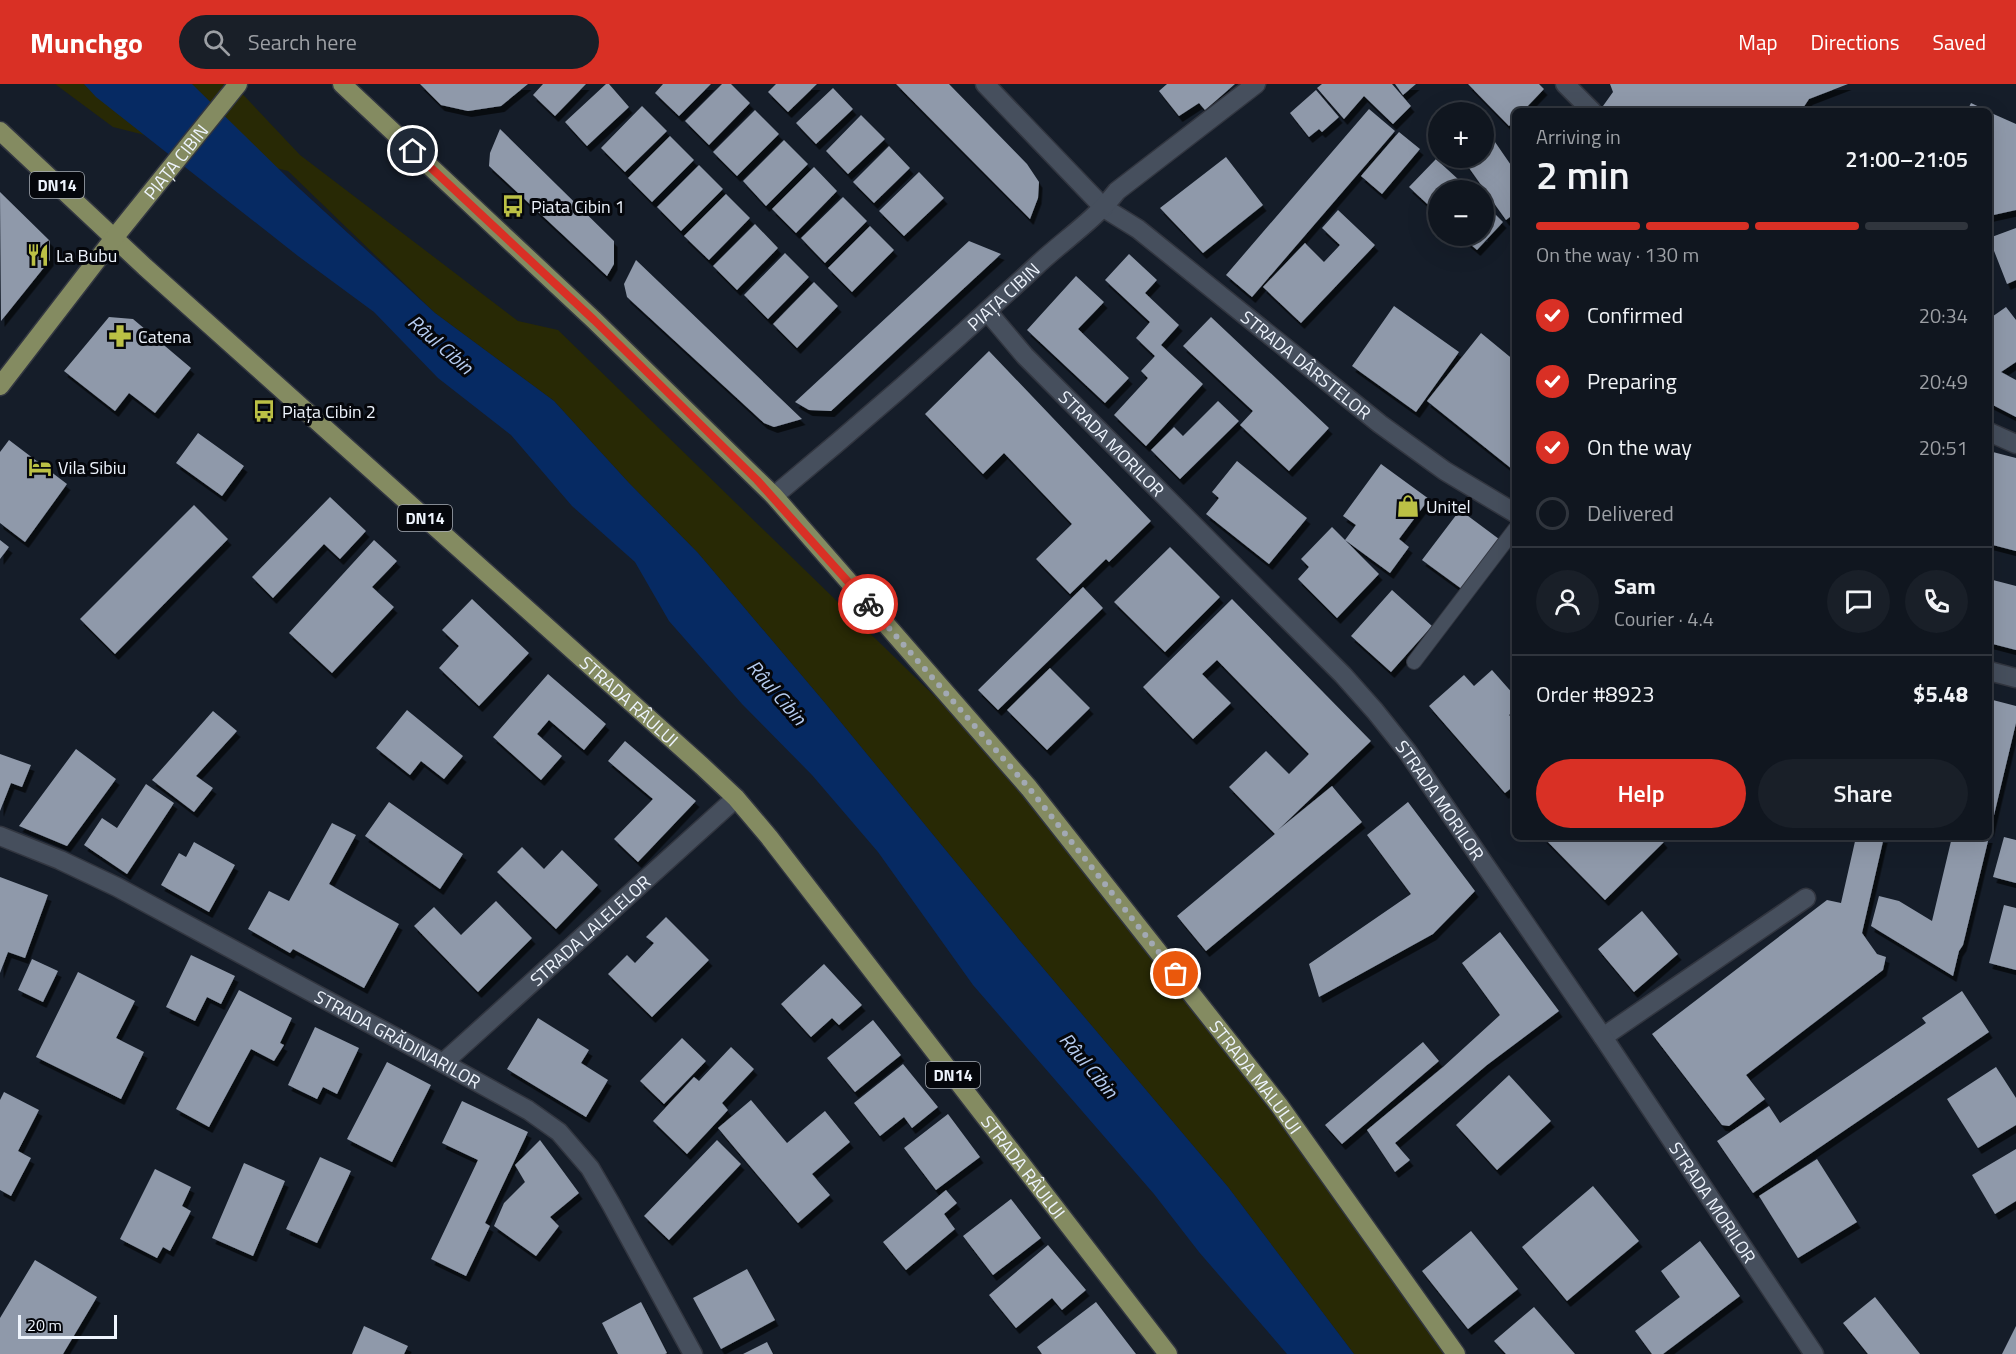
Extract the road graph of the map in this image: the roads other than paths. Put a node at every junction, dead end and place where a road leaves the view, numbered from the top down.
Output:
1 (238, 84) edge
2 (342, 84) edge
3 (985, 84) edge
4 (1256, 84) edge
5 (1565, 84) edge
6 (1589, 108) edge
7 (0, 131) edge
8 (1104, 208) junction
9 (114, 238) junction
10 (987, 311) junction
11 (0, 386) edge
12 (1992, 433) edge
13 (2016, 444) edge
14 (774, 496) junction
15 (1512, 511) edge
16 (1512, 533) edge
17 (1414, 662) dead end
18 (1992, 672) edge
19 (2016, 678) edge
20 (736, 798) junction
21 (0, 836) edge
22 (1806, 898) dead end
23 (1603, 1037) junction
24 (442, 1063) junction
25 (693, 1354) edge
26 (1168, 1354) edge
27 (1456, 1354) edge
28 (1814, 1354) edge

1 - 9 main road, PIAȚA CIBIN
2 - 14 main road, STRADA MALULUI
3 - 8 street
4 - 8 street, PIAȚA CIBIN
5 - 6 street
7 - 9 main road, STRADA RÂULUI / DN14
8 - 10 street, PIAȚA CIBIN
8 - 15 street, STRADA DÂRSTELOR
9 - 11 main road, PIAȚA CIBIN
9 - 20 main road, STRADA RÂULUI / DN14
10 - 14 street, PIAȚA CIBIN
10 - 23 street, STRADA MORILOR
12 - 13 street
14 - 27 main road, STRADA MALULUI
16 - 17 lane
18 - 19 street
20 - 24 street, STRADA LALELELOR
20 - 26 main road, STRADA RÂULUI / DN14
21 - 24 street, STRADA GRĂDINARILOR
22 - 23 street
23 - 28 street, STRADA MORILOR
24 - 25 street, STRADA GRĂDINARILOR

